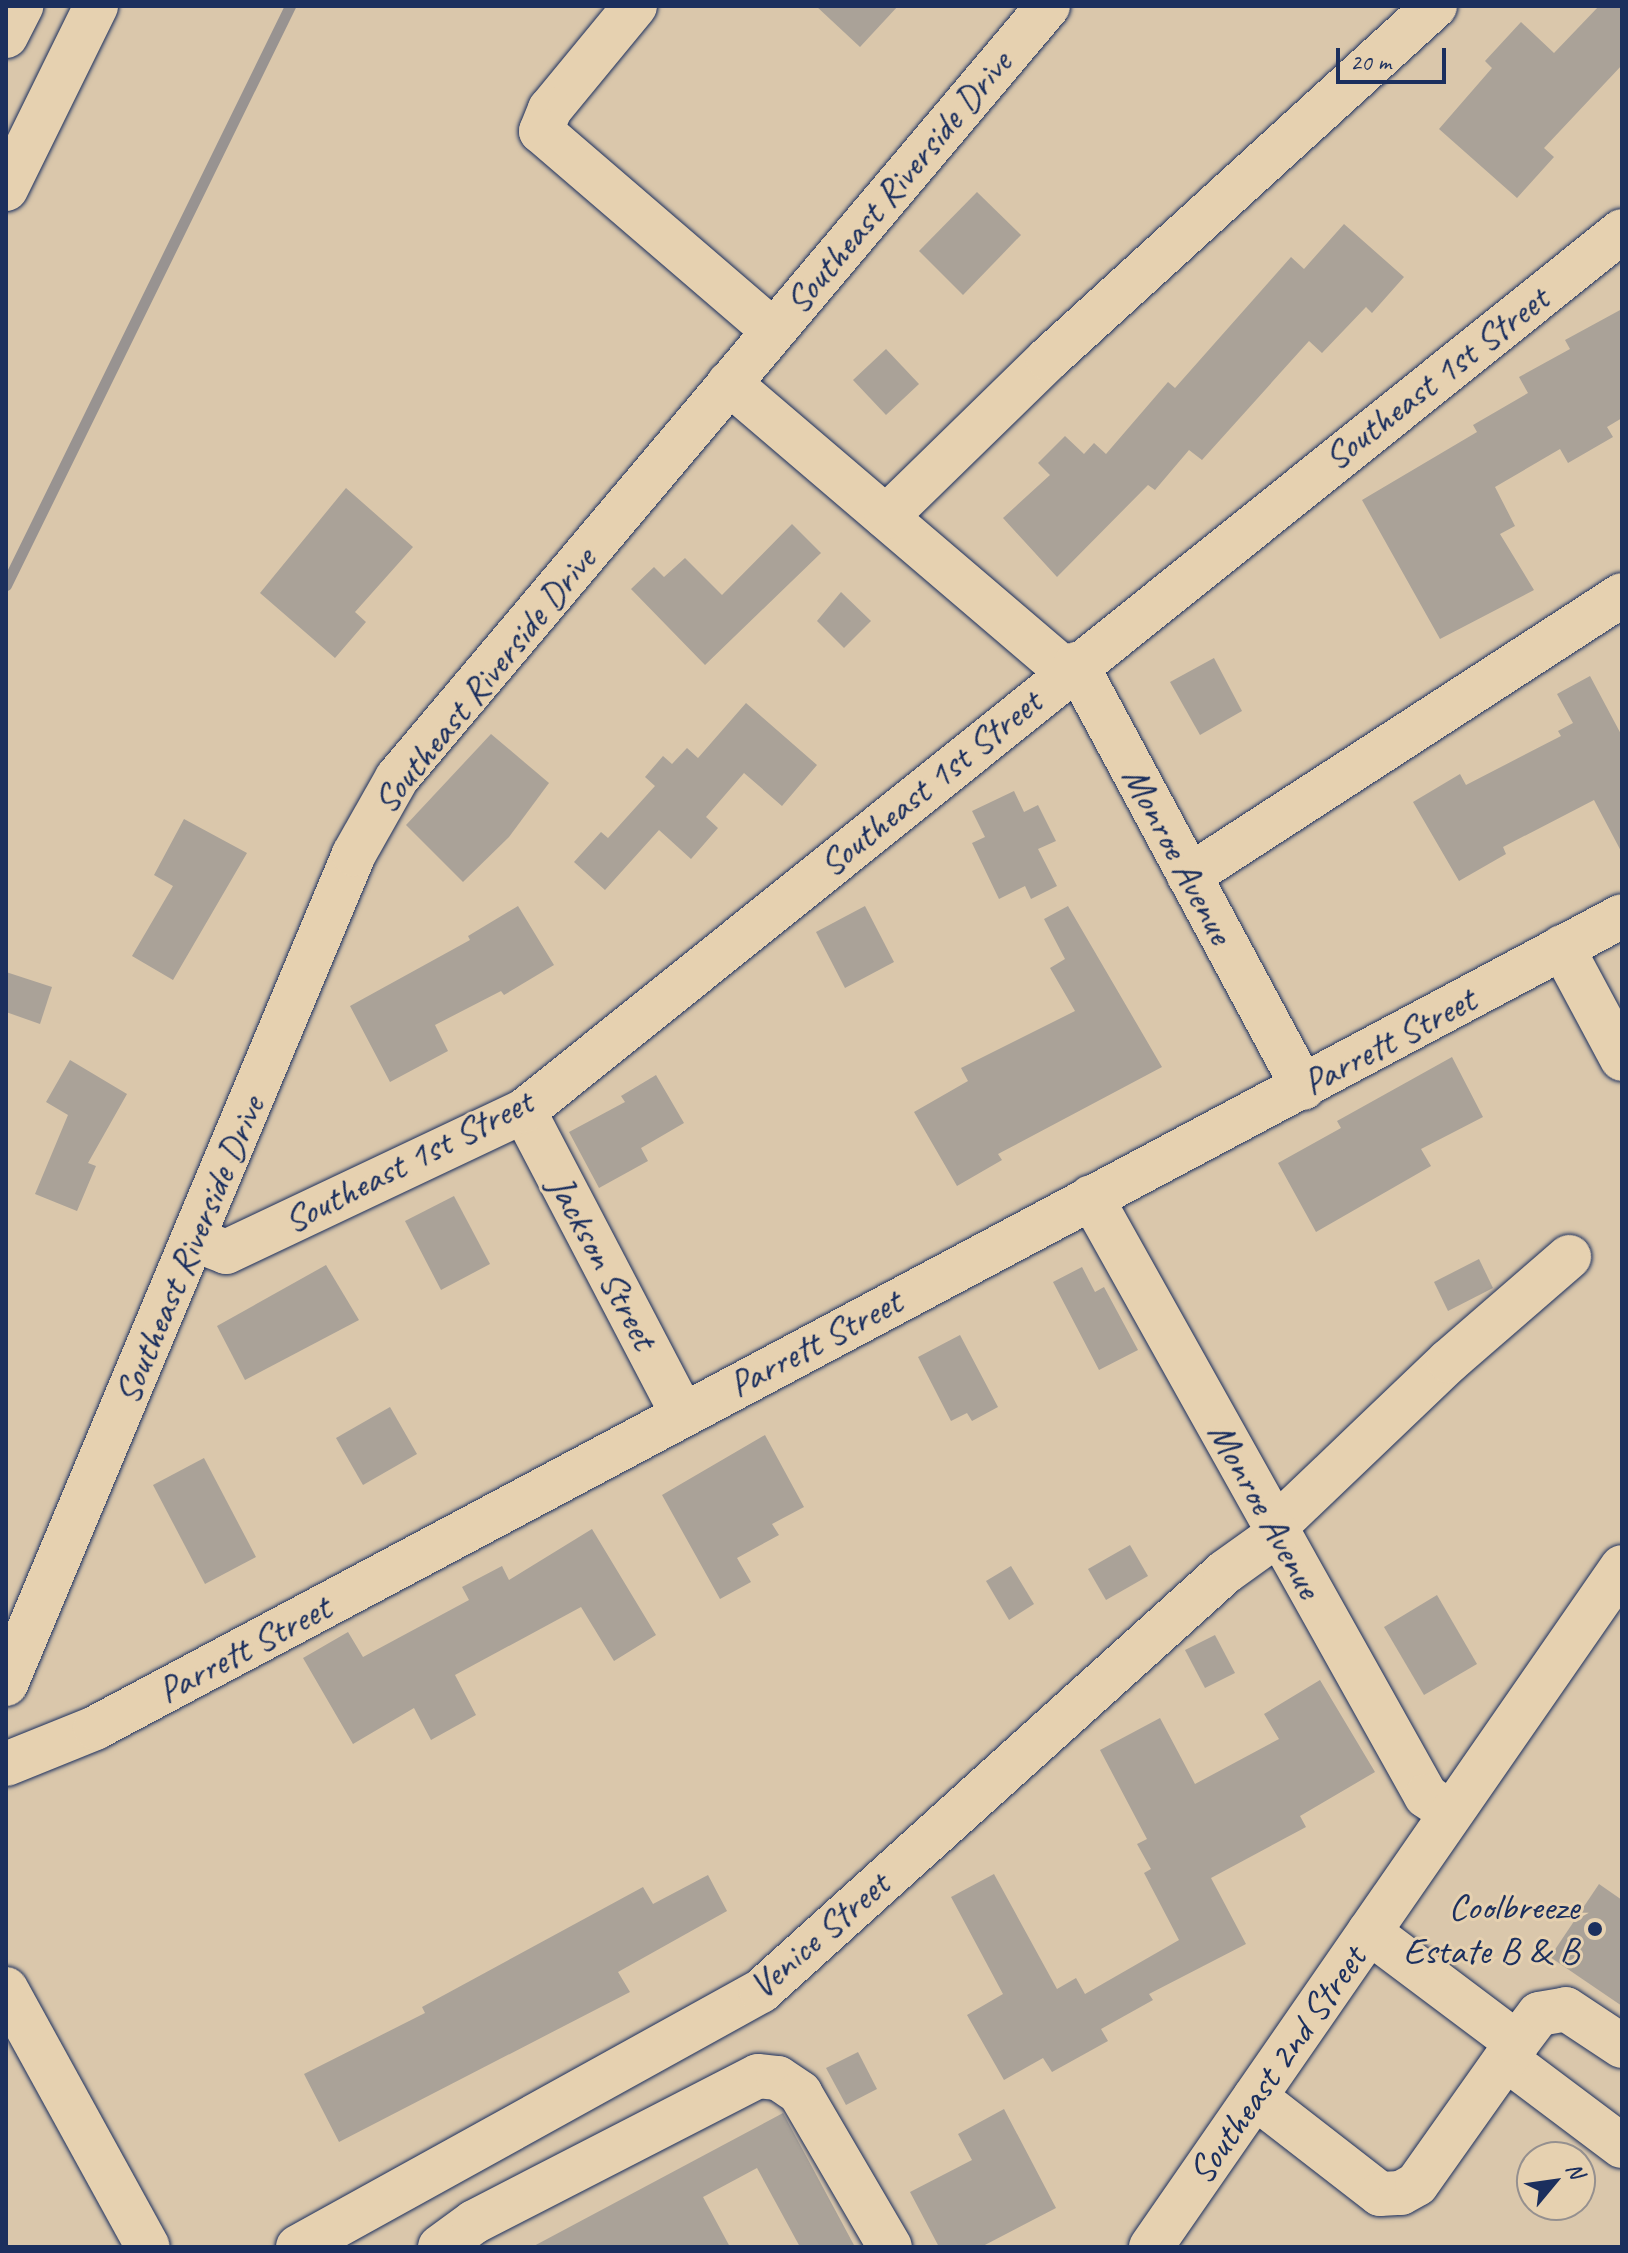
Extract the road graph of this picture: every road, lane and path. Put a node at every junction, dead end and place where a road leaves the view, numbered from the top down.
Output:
1 (21, 6) edge
2 (96, 6) edge
3 (635, 6) edge
4 (1048, 6) edge
5 (1435, 6) edge
6 (6, 36) edge
7 (6, 189) edge
8 (1622, 231) edge
9 (772, 330) junction
10 (729, 383) junction
11 (886, 517) junction
12 (1622, 595) edge
13 (1072, 668) junction
14 (1189, 876) junction
15 (1622, 916) edge
16 (1562, 947) junction
17 (1622, 1059) edge
18 (1303, 1088) junction
19 (524, 1111) junction
20 (1091, 1197) junction
21 (195, 1240) junction
22 (1569, 1257) dead end
23 (682, 1413) junction
24 (1276, 1531) junction
25 (1622, 1567) edge
26 (6, 1684) edge
27 (6, 1764) edge
28 (1451, 1813) junction
29 (1369, 1932) junction
30 (6, 1989) edge
31 (1622, 2046) edge
32 (1512, 2051) junction
33 (1255, 2097) junction
34 (1622, 2146) edge
35 (457, 2234) edge
36 (148, 2247) edge
37 (298, 2247) edge
38 (890, 2247) edge
39 (1151, 2247) edge

1 - 6 main road
2 - 7 main road
3 - 9 main road
4 - 9 main road, Southeast Riverside Drive
5 - 11 main road
8 - 13 main road, Southeast 1st Street
9 - 10 main road, Southeast Riverside Drive
10 - 11 main road, Monroe Avenue
10 - 21 main road, Southeast Riverside Drive
11 - 13 main road, Monroe Avenue
12 - 14 main road
13 - 14 main road, Monroe Avenue
13 - 19 main road, Southeast 1st Street
14 - 18 main road, Monroe Avenue
15 - 16 main road, Parrett Street
16 - 17 main road
16 - 18 main road, Parrett Street
18 - 20 main road, Parrett Street
19 - 21 main road, Southeast 1st Street
19 - 23 main road, Jackson Street
20 - 23 main road, Parrett Street
20 - 24 main road, Monroe Avenue
21 - 26 main road, Southeast Riverside Drive
22 - 24 main road, Venice Street
23 - 27 main road, Parrett Street
24 - 28 main road, Monroe Avenue
24 - 37 main road, Venice Street
25 - 28 main road, Southeast 2nd Street
28 - 29 main road, Southeast 2nd Street
29 - 32 main road
29 - 33 main road, Southeast 2nd Street
30 - 36 main road
31 - 32 main road
32 - 33 main road
32 - 34 main road
33 - 39 main road, Southeast 2nd Street
35 - 38 main road

